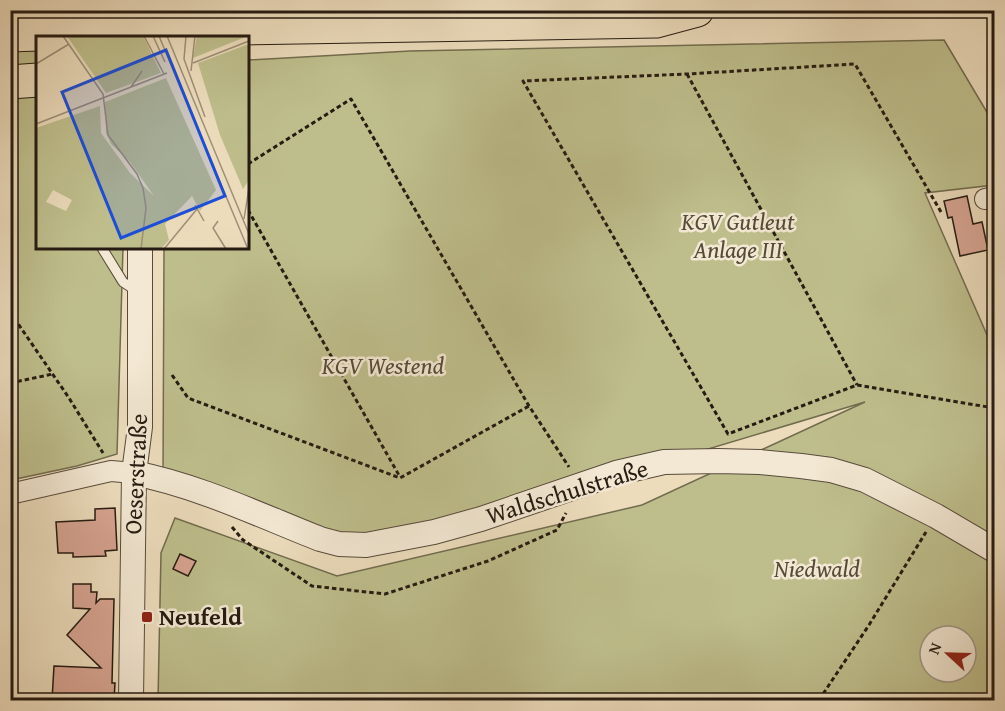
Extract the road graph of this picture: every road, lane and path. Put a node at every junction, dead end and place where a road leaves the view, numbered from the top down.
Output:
1 (697, 10) edge
2 (10, 35) edge
3 (687, 74) junction
4 (36, 80) edge
5 (10, 82) edge
6 (249, 163) edge
7 (249, 212) edge
8 (941, 212) dead end
9 (103, 249) edge
10 (140, 249) edge
11 (140, 293) junction
12 (10, 312) edge
13 (53, 374) junction
14 (172, 375) dead end
15 (10, 383) edge
16 (857, 385) junction
17 (529, 406) junction
18 (994, 408) edge
19 (123, 472) junction
20 (400, 478) junction
21 (579, 485) junction
22 (10, 494) edge
23 (936, 516) junction
24 (994, 550) edge
25 (131, 700) edge
26 (819, 700) edge

1 - 2 highway, bridge
3 - 8 path
3 - 16 path
3 - 16 path
4 - 5 highway
6 - 17 path
7 - 20 path
9 - 11 lane
10 - 11 street, Oeserstraße
11 - 19 street, Oeserstraße
12 - 13 path
13 - 15 path
13 - 19 path
14 - 20 path
16 - 18 path
17 - 20 path
17 - 21 path
19 - 21 street, Waldschulstraße
19 - 22 street
19 - 25 street, Oeserstraße
21 - 23 street, Waldschulstraße
23 - 24 street, Waldschulstraße
23 - 26 path

